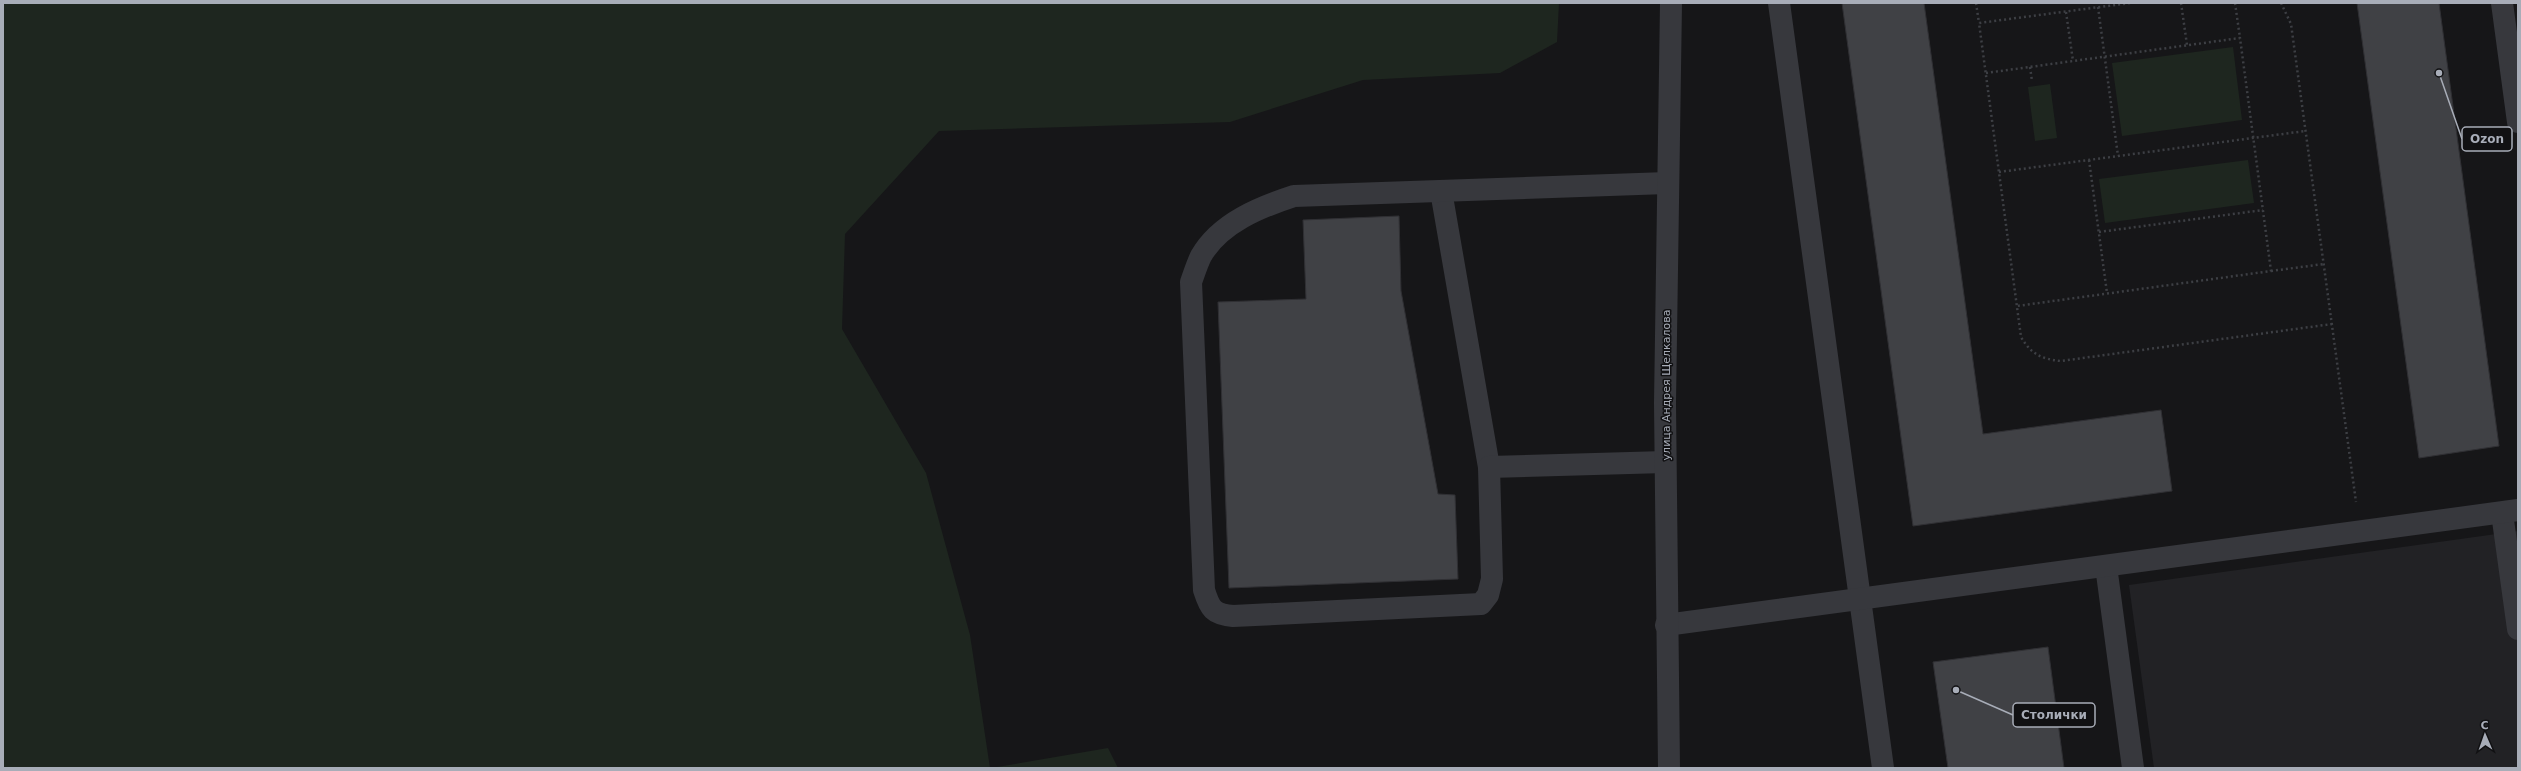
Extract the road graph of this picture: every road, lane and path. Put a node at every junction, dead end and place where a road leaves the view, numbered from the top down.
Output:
1 (1671, 3) edge
2 (1779, 3) edge
3 (1976, 3) edge
4 (2130, 3) edge
5 (2181, 3) edge
6 (2235, 3) edge
7 (2280, 3) edge
8 (2502, 3) edge
9 (2098, 7) junction
10 (2066, 12) junction
11 (1979, 23) junction
12 (2240, 38) junction
13 (2187, 46) junction
14 (2105, 57) junction
15 (2073, 61) junction
16 (2030, 66) junction
17 (1986, 73) junction
18 (2032, 81) dead end
19 (2518, 122) edge
20 (2305, 131) junction
21 (2253, 138) junction
22 (2118, 156) junction
23 (2089, 160) junction
24 (1999, 172) junction
25 (1667, 184) junction
26 (1441, 191) junction
27 (2263, 210) junction
28 (2099, 232) junction
29 (2324, 264) junction
30 (2271, 272) junction
31 (2107, 293) junction
32 (2017, 306) junction
33 (2332, 324) junction
34 (1665, 462) junction
35 (2351, 466) dead end
36 (1489, 467) junction
37 (2510, 512) edge
38 (2106, 566) junction
39 (2515, 579) edge
40 (1860, 599) junction
41 (1666, 625) junction
42 (2518, 629) edge
43 (1669, 768) edge
44 (1882, 768) edge
45 (2133, 768) edge

1 - 25 street, улица Андрея Щелкалова
2 - 40 street
3 - 11 path
4 - 9 path
5 - 13 path
6 - 12 path
7 - 20 path
8 - 19 street
9 - 10 path
9 - 14 path
10 - 11 path
10 - 15 path
11 - 17 path
12 - 13 path
12 - 21 path
13 - 14 path
14 - 15 path
14 - 22 path
15 - 16 path
16 - 17 path
16 - 18 path
17 - 24 path
20 - 21 path
20 - 29 path
21 - 22 path
21 - 27 path
22 - 23 path
23 - 24 path
23 - 28 path
24 - 32 path
25 - 26 street
25 - 34 street, улица Андрея Щелкалова
26 - 36 street
26 - 36 street
27 - 28 path
27 - 30 path
28 - 31 path
29 - 30 path
29 - 33 path
30 - 31 path
31 - 32 path
32 - 33 path
33 - 35 path
34 - 36 street
34 - 41 street, улица Андрея Щелкалова
37 - 38 street
37 - 39 street
38 - 40 street
38 - 45 street
39 - 42 street
40 - 41 street
40 - 44 street
41 - 43 street, улица Андрея Щелкалова

